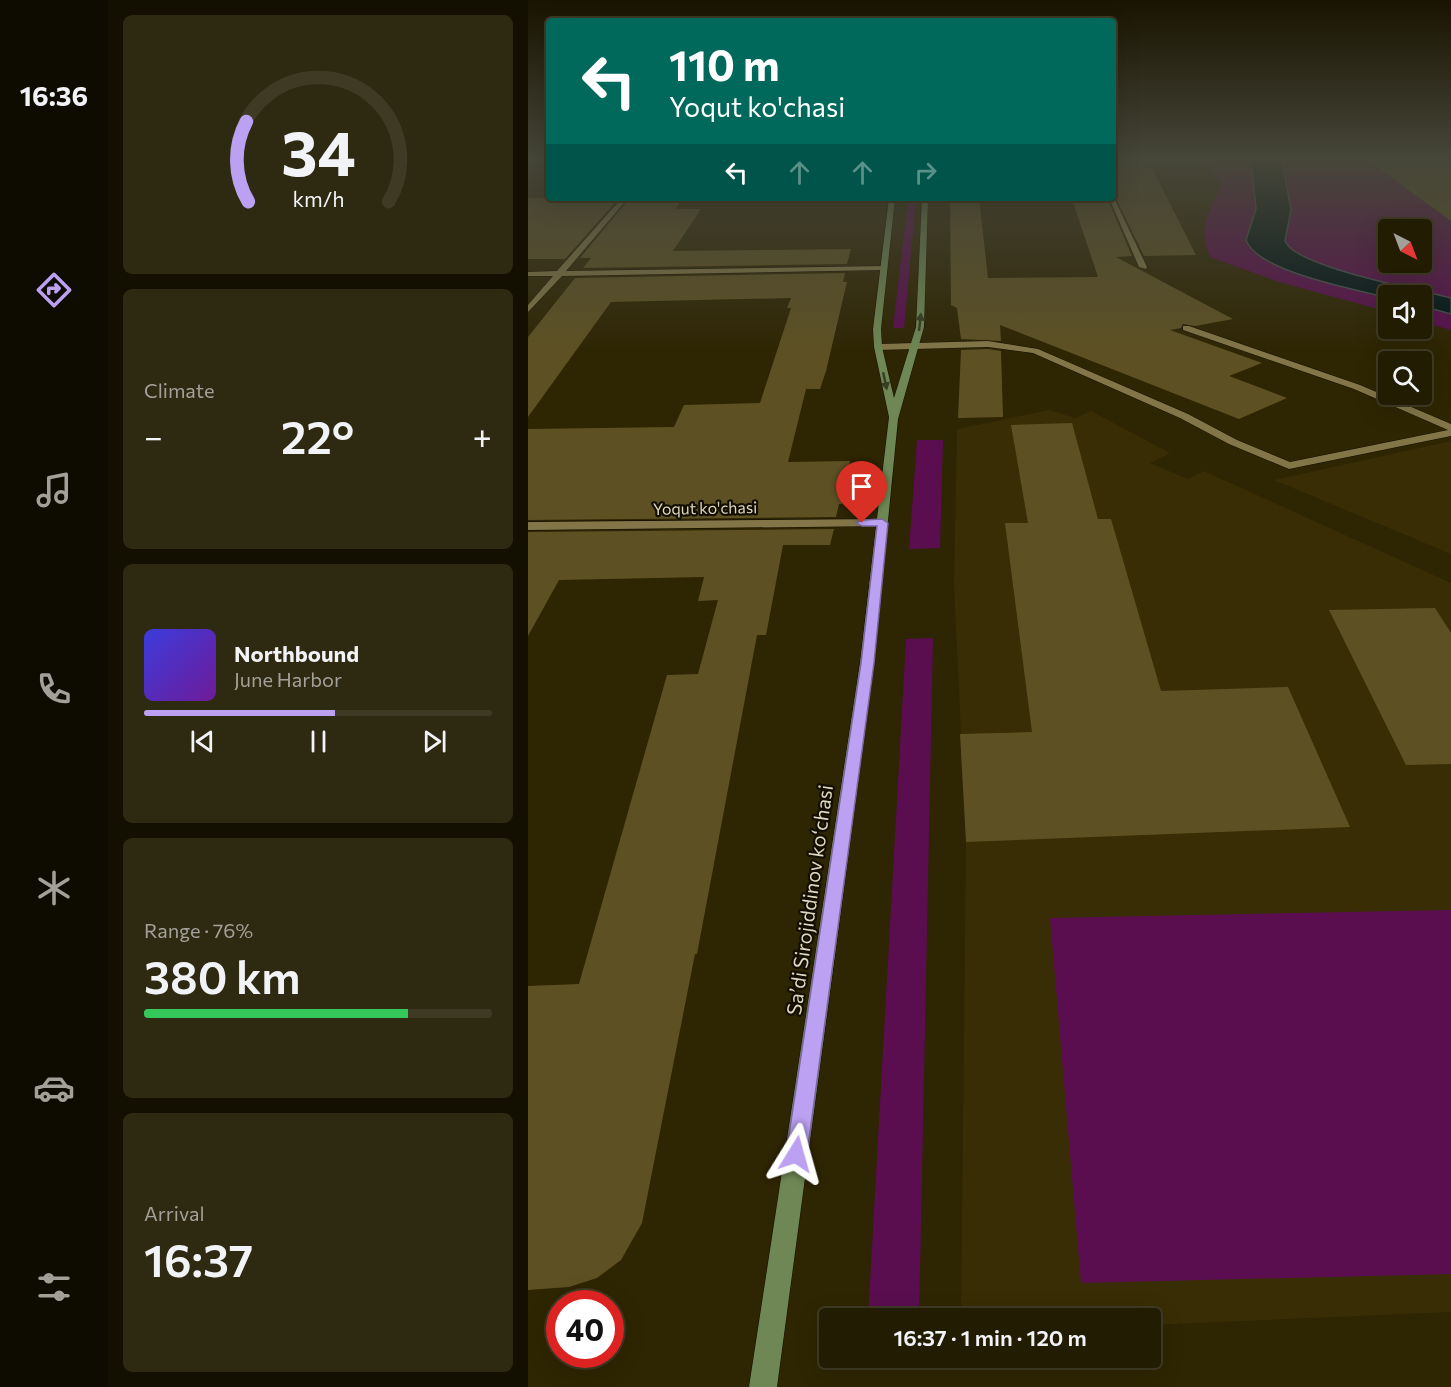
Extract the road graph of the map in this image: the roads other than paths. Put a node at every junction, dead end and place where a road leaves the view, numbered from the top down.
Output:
1 (602, 225) edge
2 (889, 225) edge
3 (924, 225) edge
4 (1124, 225) edge
5 (1143, 267) dead end
6 (883, 268) junction
7 (560, 273) junction
8 (528, 274) edge
9 (528, 310) edge
10 (1186, 328) dead end
11 (878, 347) junction
12 (914, 347) junction
13 (893, 419) junction
14 (1451, 428) edge
15 (1451, 433) edge
16 (882, 523) junction
17 (528, 526) edge
18 (763, 1387) edge

1 - 7 street
2 - 6 street
12 -> 3 street
4 - 5 street
6 - 7 street
6 - 11 street
7 - 8 street
7 - 9 street
10 - 14 street
11 - 12 street
11 -> 13 street
12 - 13 street
12 - 15 street
13 - 16 street, Saʼdi Sirojiddinov koʻchasi
16 - 17 street, Yoqut ko'chasi
16 - 18 street, Saʼdi Sirojiddinov koʻchasi

